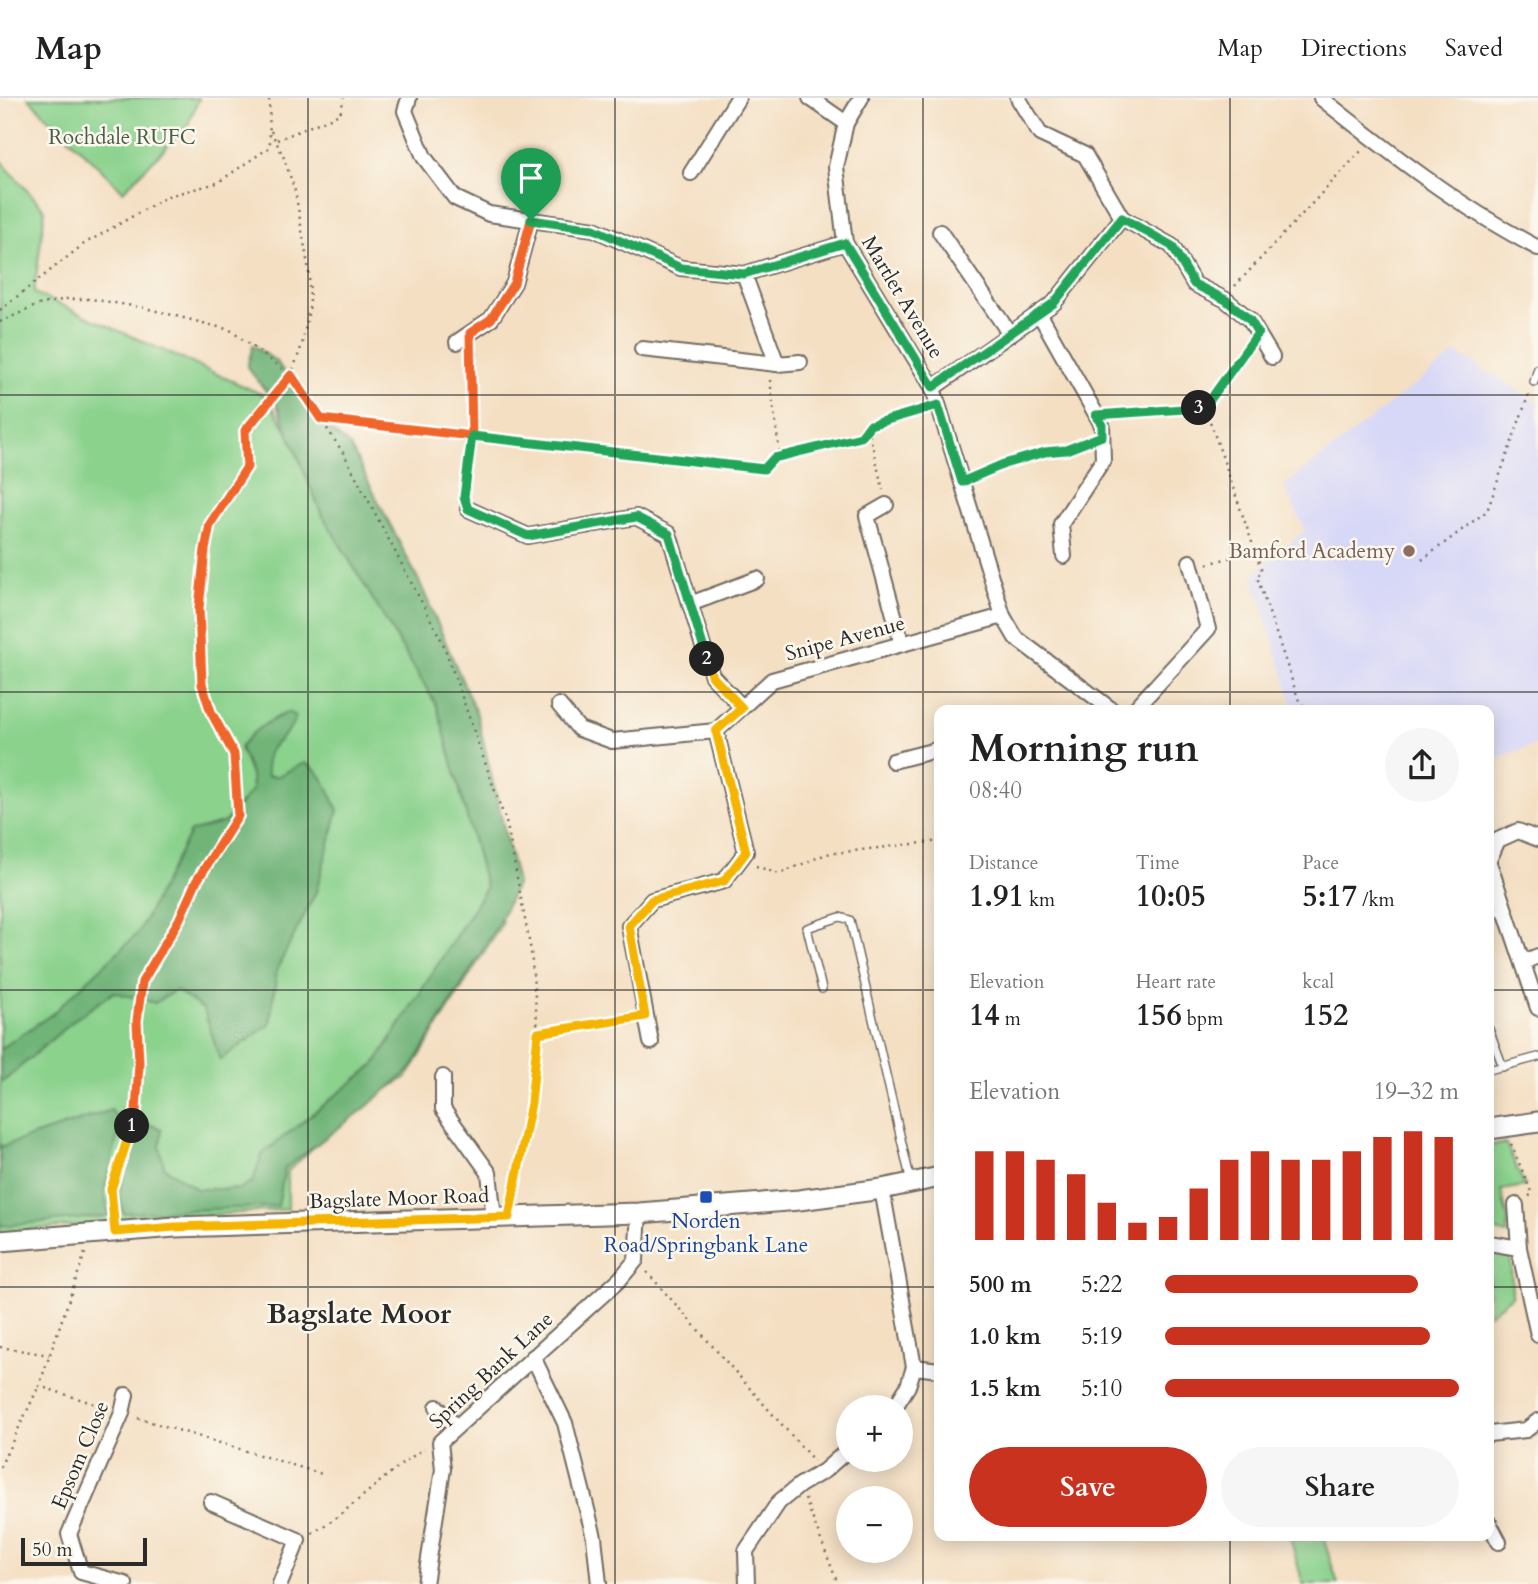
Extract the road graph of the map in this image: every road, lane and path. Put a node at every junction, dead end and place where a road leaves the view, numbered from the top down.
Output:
1 (269, 98) edge
2 (344, 98) edge
3 (409, 98) edge
4 (738, 98) edge
5 (810, 98) edge
6 (861, 98) edge
7 (1018, 98) edge
8 (1321, 98) edge
9 (846, 123) junction
10 (269, 127) junction
11 (1373, 139) junction
12 (277, 140) junction
13 (691, 173) dead end
14 (1122, 218) junction
15 (531, 220) junction
16 (940, 232) dead end
17 (845, 243) junction
18 (1538, 248) edge
19 (744, 274) junction
20 (1223, 298) junction
21 (0, 310) edge
22 (1039, 313) junction
23 (0, 322) edge
24 (470, 333) junction
25 (1258, 333) junction
26 (1010, 334) junction
27 (457, 342) dead end
28 (642, 349) dead end
29 (1272, 357) dead end
30 (800, 362) dead end
31 (773, 363) junction
32 (1538, 368) edge
33 (291, 375) junction
34 (1534, 382) joint
35 (933, 387) junction
36 (938, 405) junction
37 (1205, 407) junction
38 (1096, 415) junction
39 (321, 419) junction
40 (868, 428) junction
41 (472, 436) junction
42 (1102, 436) junction
43 (780, 456) junction
44 (962, 482) junction
45 (886, 505) joint
46 (468, 509) joint
47 (1255, 550) junction
48 (1064, 556) dead end
49 (1422, 560) dead end
50 (1191, 565) joint
51 (757, 579) dead end
52 (690, 604) junction
53 (1003, 616) junction
54 (902, 644) junction
55 (559, 705) dead end
56 (1105, 705) edge
57 (1139, 705) edge
58 (1303, 705) edge
59 (742, 708) junction
60 (716, 731) junction
61 (934, 751) edge
62 (893, 761) dead end
63 (1538, 839) edge
64 (934, 842) edge
65 (1494, 849) edge
66 (740, 861) junction
67 (1494, 876) edge
68 (1505, 909) junction
69 (1494, 913) edge
70 (1538, 956) edge
71 (1523, 962) junction
72 (822, 989) dead end
73 (1538, 1008) edge
74 (645, 1016) junction
75 (538, 1033) junction
76 (650, 1042) dead end
77 (1494, 1042) edge
78 (1538, 1057) edge
79 (1503, 1067) junction
80 (1494, 1069) edge
81 (443, 1077) dead end
82 (1538, 1122) edge
83 (1498, 1128) edge
84 (934, 1178) edge
85 (911, 1183) junction
86 (882, 1189) junction
87 (1516, 1205) joint
88 (639, 1213) junction
89 (502, 1217) junction
90 (115, 1232) junction
91 (92, 1233) junction
92 (0, 1241) edge
93 (1494, 1244) edge
94 (1519, 1248) junction
95 (636, 1260) junction
96 (1538, 1335) edge
97 (0, 1346) edge
98 (49, 1355) junction
99 (533, 1357) junction
100 (914, 1367) junction
101 (934, 1369) edge
102 (38, 1386) junction
103 (126, 1395) dead end
104 (902, 1395) edge
105 (437, 1407) dead end
106 (122, 1413) junction
107 (1538, 1421) edge
108 (456, 1427) junction
109 (1494, 1433) edge
110 (440, 1442) junction
111 (836, 1460) edge
112 (0, 1467) edge
113 (824, 1471) junction
114 (321, 1474) dead end
115 (800, 1485) junction
116 (211, 1502) dead end
117 (1494, 1532) edge
118 (298, 1540) junction
119 (1499, 1542) dead end
120 (125, 1584) edge
121 (280, 1584) edge
122 (425, 1584) edge
123 (599, 1584) edge
124 (747, 1584) edge
125 (838, 1584) edge

1 - 10 path
2 - 12 path
3 - 15 street
4 - 13 street
5 - 9 street
6 - 9 street, Martlet Avenue
7 - 14 street
8 - 11 street
9 - 17 street, Martlet Avenue
10 - 12 path
10 - 21 path
11 - 18 street
11 - 20 path
12 - 33 path
14 - 20 street
14 - 22 street
15 - 19 street
15 - 24 street
16 - 26 street
17 - 19 street
17 - 35 street, Martlet Avenue
19 - 31 street
20 - 25 street
22 - 26 street
22 - 38 street
23 - 33 path
24 - 27 street
24 - 41 path
25 - 29 street
25 - 37 path
26 - 35 street
28 - 31 street
30 - 31 street
31 - 43 path
32 - 34 lane
33 - 39 path
33 - 90 path
34 - 49 path
35 - 36 street, Martlet Avenue
36 - 40 path
36 - 44 street, Martlet Avenue
37 - 38 path
37 - 47 path
38 - 42 street
39 - 41 path
39 - 75 path
40 - 43 path
40 - 45 path
41 - 43 path
41 - 46 path
42 - 44 path
42 - 48 street
44 - 53 street, Martlet Avenue
45 - 54 street
46 - 52 street
47 - 50 path
47 - 58 path
50 - 57 street
51 - 52 street
52 - 59 street
53 - 54 street, Snipe Avenue
53 - 56 street, Martlet Avenue
54 - 59 street, Snipe Avenue
55 - 60 street
59 - 60 street, Snipe Avenue
60 - 66 street
61 - 62 street
63 - 65 street
64 - 66 path
66 - 74 street
67 - 68 street
68 - 69 lane
68 - 71 street
70 - 71 street
71 - 73 street
72 - 85 lane
74 - 75 path
74 - 76 street
75 - 89 path
77 - 79 lane
78 - 79 lane
79 - 80 lane
81 - 89 street
82 - 83 street
83 - 87 path
84 - 85 street, Bagslate Moor Road
85 - 86 street, Bagslate Moor Road
86 - 88 street, Bagslate Moor Road
86 - 100 street
87 - 94 street
88 - 89 street, Bagslate Moor Road
88 - 95 street
89 - 90 street, Bagslate Moor Road
90 - 91 street, Bagslate Moor Road
91 - 92 street, Bagslate Moor Road
91 - 98 path
93 - 94 street
94 - 96 street
95 - 99 street, Spring Bank Lane
95 - 113 path
97 - 98 path
98 - 102 path
99 - 108 street, Spring Bank Lane
99 - 123 street
100 - 101 street
100 - 104 street
102 - 106 path
102 - 112 path
103 - 106 street, Epsom Close
105 - 108 street
106 - 114 path
106 - 120 street, Epsom Close
107 - 109 street
108 - 110 street, Spring Bank Lane
110 - 118 path
110 - 122 street, Spring Bank Lane
111 - 113 street
113 - 115 street
115 - 124 street
115 - 125 path
116 - 118 street
117 - 119 street
118 - 121 street

